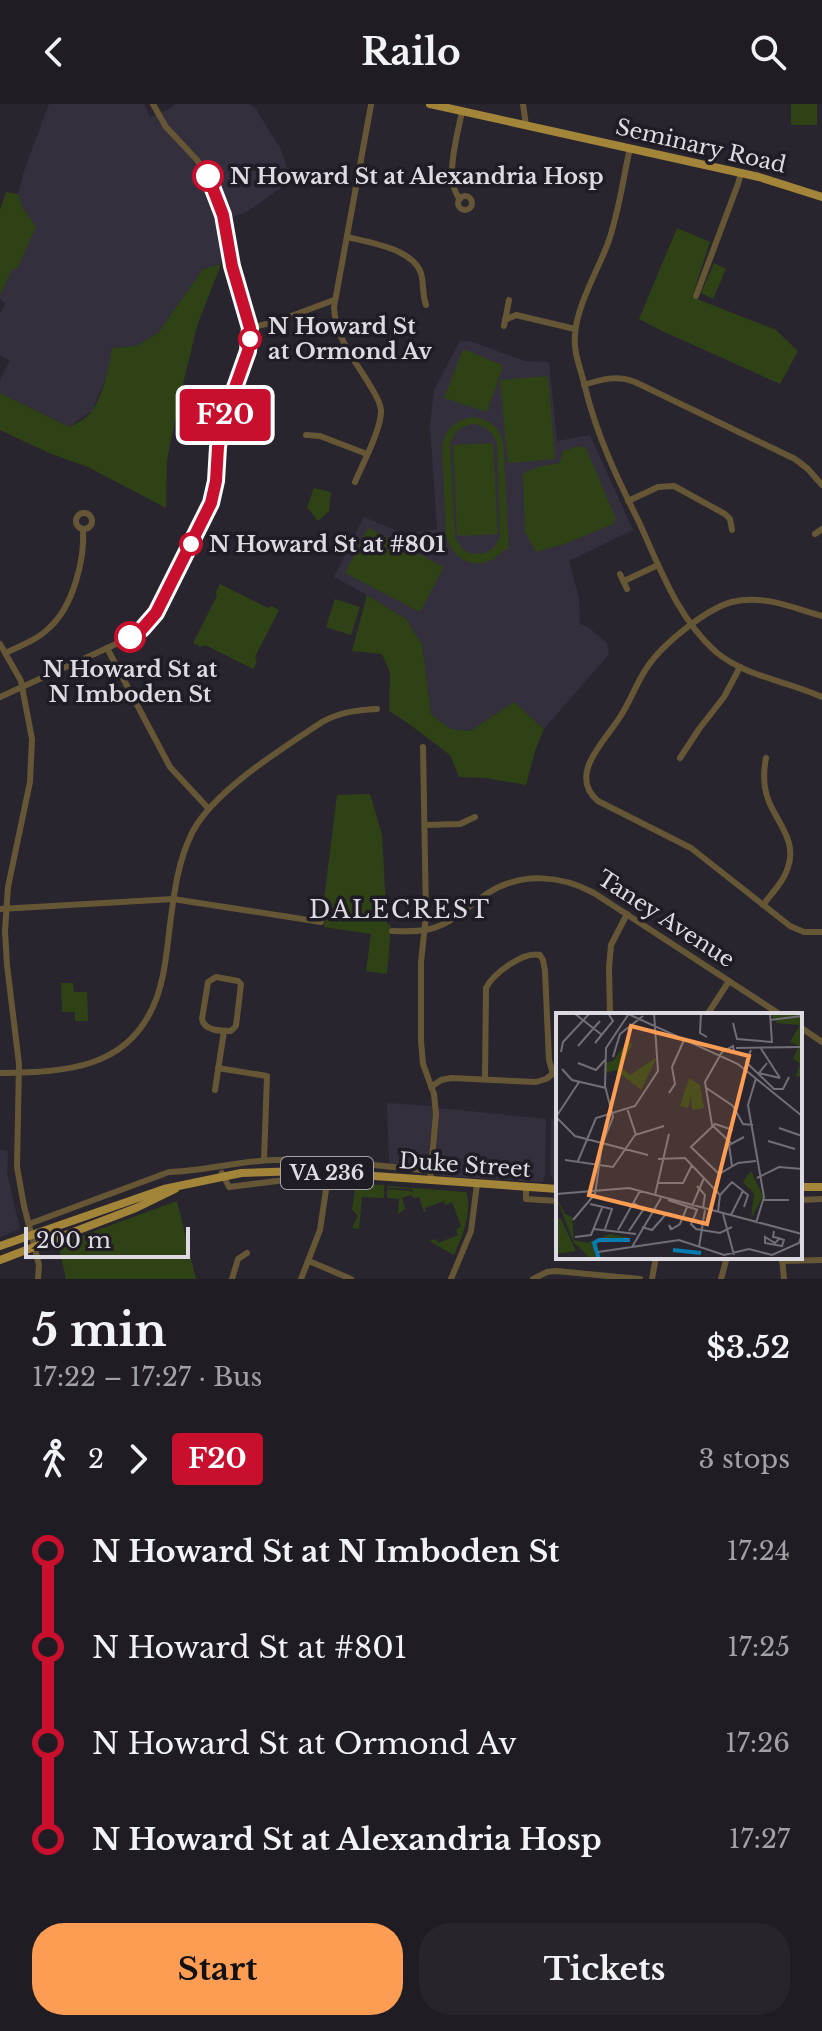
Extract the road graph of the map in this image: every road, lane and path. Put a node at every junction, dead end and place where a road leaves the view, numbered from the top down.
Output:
1 (153, 104) edge
2 (430, 104) edge
3 (523, 104) edge
4 (371, 105) edge
5 (462, 111) junction
6 (526, 125) junction
7 (630, 148) junction
8 (741, 173) junction
9 (822, 197) edge
10 (460, 199) dead end
11 (347, 237) junction
12 (696, 296) dead end
13 (334, 300) junction
14 (426, 305) dead end
15 (516, 315) junction
16 (250, 328) junction
17 (575, 329) junction
18 (584, 385) junction
19 (306, 435) dead end
20 (367, 454) junction
21 (355, 482) dead end
22 (822, 485) edge
23 (628, 501) junction
24 (83, 529) dead end
25 (732, 530) dead end
26 (658, 565) junction
27 (627, 589) dead end
28 (822, 616) edge
29 (692, 625) junction
30 (0, 644) edge
31 (107, 648) junction
32 (5, 653) junction
33 (740, 667) junction
34 (23, 687) junction
35 (0, 697) edge
36 (822, 697) edge
37 (377, 709) dead end
38 (423, 747) dead end
39 (680, 758) dead end
40 (766, 758) dead end
41 (208, 808) junction
42 (475, 817) dead end
43 (425, 825) junction
44 (173, 899) junction
45 (763, 905) junction
46 (3, 910) edge
47 (627, 914) junction
48 (321, 922) dead end
49 (425, 930) junction
50 (392, 931) dead end
51 (822, 932) edge
52 (729, 981) junction
53 (610, 1013) edge
54 (708, 1013) edge
55 (778, 1013) edge
56 (802, 1028) edge
57 (224, 1031) junction
58 (822, 1042) edge
59 (218, 1068) junction
60 (556, 1072) edge
61 (0, 1073) edge
62 (19, 1073) junction
63 (485, 1079) junction
64 (431, 1087) junction
65 (215, 1090) dead end
66 (264, 1160) junction
67 (330, 1162) junction
68 (221, 1171) junction
69 (431, 1171) junction
70 (328, 1173) junction
71 (430, 1181) junction
72 (327, 1184) junction
73 (477, 1184) junction
74 (179, 1186) junction
75 (526, 1187) junction
76 (556, 1189) edge
77 (822, 1199) edge
78 (802, 1200) edge
79 (556, 1201) edge
80 (29, 1224) junction
81 (31, 1234) junction
82 (0, 1246) edge
83 (35, 1247) junction
84 (247, 1253) dead end
85 (656, 1259) edge
86 (726, 1259) edge
87 (782, 1259) edge
88 (0, 1260) edge
89 (822, 1260) edge
90 (309, 1261) junction
91 (38, 1279) edge
92 (232, 1279) edge
93 (301, 1279) edge
94 (351, 1279) edge
95 (451, 1279) edge
96 (534, 1279) edge
97 (640, 1279) edge
98 (652, 1279) edge
99 (721, 1279) edge
100 (784, 1279) edge

1 - 16 street
2 - 5 main road, Seminary Road
3 - 6 street
4 - 11 street
5 - 6 main road, Seminary Road
5 - 10 street
6 - 7 main road, Seminary Road
7 - 8 main road, Seminary Road
7 - 17 street
8 - 9 main road, Seminary Road
8 - 12 street
11 - 13 street
11 - 14 street
13 - 16 street
13 - 20 street
15 - 15 street
15 - 17 street
16 - 31 street
17 - 18 street
18 - 22 street
18 - 23 street
19 - 20 street
20 - 21 street
23 - 25 street
23 - 26 street
24 - 32 street
26 - 27 street
26 - 29 street
28 - 29 street
29 - 33 street
29 - 45 street
30 - 32 street
31 - 34 street
31 - 41 street
32 - 34 street
33 - 36 street
33 - 39 street
34 - 35 street
34 - 46 street
37 - 41 street
38 - 43 street
40 - 45 street
41 - 44 street
42 - 43 street
43 - 49 street
44 - 46 street
44 - 48 street
44 - 62 street
45 - 51 street
46 - 62 street
47 - 49 street, Taney Avenue
47 - 52 street, Taney Avenue
47 - 53 street
49 - 50 street, Taney Avenue
49 - 64 street
52 - 54 street
52 - 55 street, Taney Avenue
56 - 58 street
57 - 57 street
57 - 59 street
59 - 65 street
59 - 66 street
60 - 63 street
60 - 63 street
61 - 62 street
62 - 80 street
63 - 64 street
64 - 69 street
66 - 67 street
66 - 68 street
67 - 69 street
67 - 70 street
68 - 70 main road, Duke Street / VA 236
68 - 72 street
68 - 74 main road, Duke Street / VA 236
68 - 80 street
69 - 71 street
70 - 71 main road, Duke Street / VA 236
70 - 72 street
71 - 73 main road, Duke Street / VA 236
72 - 90 street
73 - 75 main road, Duke Street / VA 236
73 - 95 street
74 - 81 main road, Duke Street / VA 236
74 - 83 main road, Duke Street / VA 236
75 - 76 main road, Duke Street / VA 236
75 - 79 street
77 - 78 street
80 - 81 street
81 - 82 main road, Duke Street / VA 236
81 - 83 street
83 - 88 main road, Duke Street / VA 236
83 - 91 street
84 - 92 street
85 - 98 street
86 - 99 street
87 - 89 street
87 - 100 street
90 - 93 street
90 - 94 street
96 - 97 street

